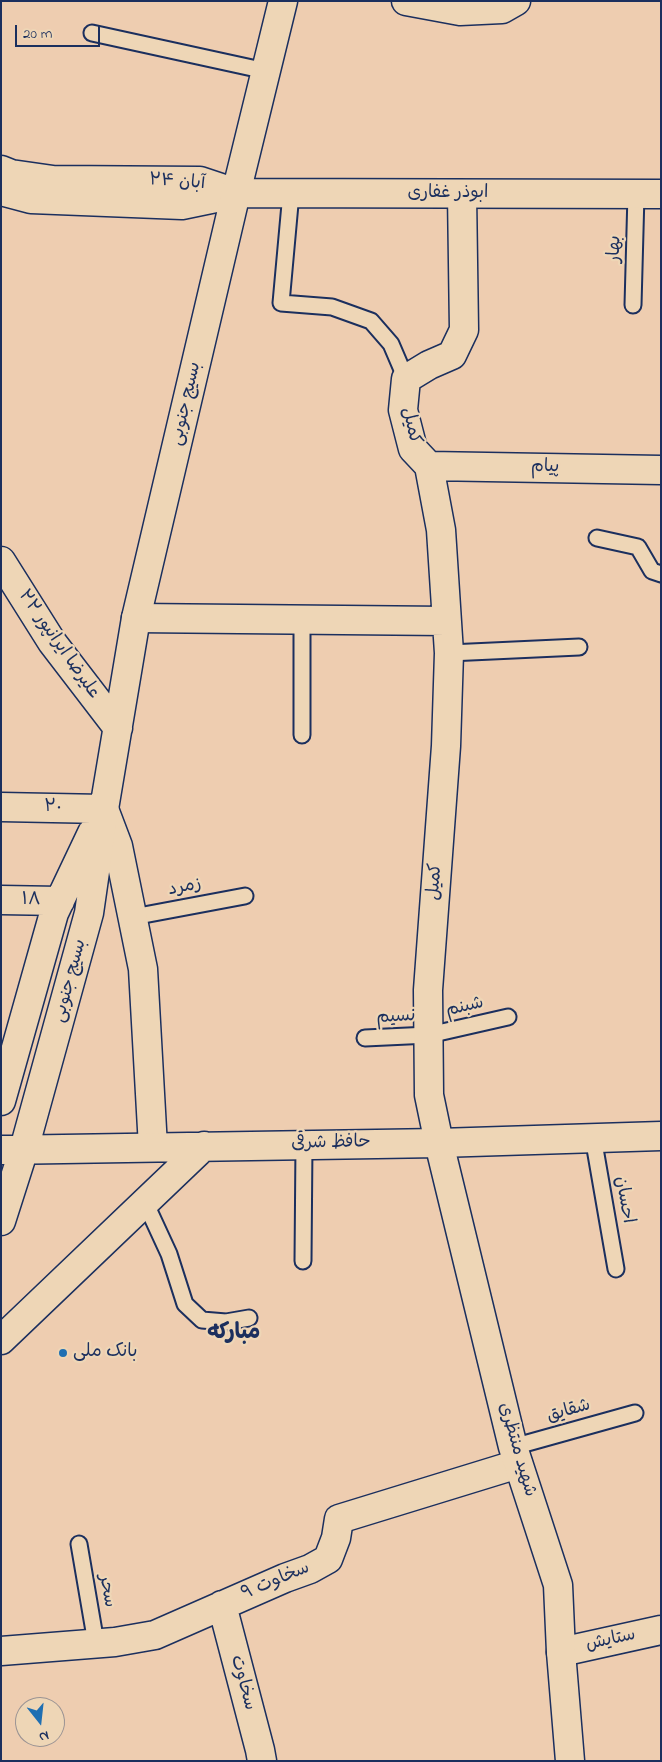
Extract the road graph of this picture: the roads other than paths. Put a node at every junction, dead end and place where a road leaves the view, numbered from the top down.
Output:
1 (283, 1) edge
2 (406, 1) edge
3 (516, 1) edge
4 (92, 33) dead end
5 (266, 71) junction
6 (1, 170) edge
7 (1, 191) edge
8 (291, 193) junction
9 (236, 194) junction
10 (462, 194) junction
11 (648, 194) edge
12 (633, 306) dead end
13 (406, 379) junction
14 (429, 466) junction
15 (661, 470) edge
16 (597, 538) dead end
17 (1, 560) edge
18 (661, 574) edge
19 (136, 618) junction
20 (302, 620) junction
21 (446, 621) junction
22 (579, 647) dead end
23 (448, 653) junction
24 (118, 728) junction
25 (302, 735) dead end
26 (1, 807) edge
27 (104, 809) junction
28 (245, 896) dead end
29 (1, 900) edge
30 (60, 901) junction
31 (133, 917) junction
32 (508, 1017) dead end
33 (429, 1035) junction
34 (365, 1038) dead end
35 (3, 1087) edge
36 (661, 1136) edge
37 (593, 1137) junction
38 (439, 1142) junction
39 (304, 1144) junction
40 (204, 1146) junction
41 (153, 1147) junction
42 (13, 1150) edge
43 (145, 1202) junction
44 (1, 1221) edge
45 (303, 1261) dead end
46 (616, 1269) dead end
47 (249, 1318) dead end
48 (1, 1340) edge
49 (635, 1413) dead end
50 (516, 1456) junction
51 (79, 1544) dead end
52 (222, 1605) junction
53 (661, 1630) edge
54 (96, 1644) junction
55 (1, 1651) edge
56 (561, 1652) junction
57 (262, 1761) edge
58 (570, 1761) edge

1 - 5 street, بسیج جنوبی
2 - 3 street
4 - 5 lane
5 - 9 street, بسیج جنوبی
6 - 9 street, آبان ۲۴
7 - 9 street, آبان ۲۴
8 - 9 street, ابوذر غفاری
8 - 10 street, ابوذر غفاری
8 - 13 lane
9 - 19 street, بسیج جنوبی
10 - 11 street, ابوذر غفاری
10 - 13 street
11 - 12 lane, بهار
13 - 14 street, کمیل
14 - 15 street, پیام
14 - 21 street, کمیل
16 - 18 lane
17 - 24 street, علیرضا ایرانپور ۲۲
19 - 20 street
19 - 24 street, بسیج جنوبی
20 - 21 street
20 - 25 lane
21 - 23 street, کمیل
22 - 23 lane
23 - 33 street, کمیل
24 - 27 street, بسیج جنوبی
26 - 27 street, ۲۰
27 - 30 street, بسیج جنوبی
27 - 31 street
27 - 42 street, بسیج جنوبی
28 - 31 lane, زمرد
29 - 30 street, ۱۸
30 - 35 street, بسیج جنوبی
31 - 41 street
32 - 33 lane, شبنم
33 - 34 lane, نسیم
33 - 38 street, کمیل
36 - 37 street, حافظ شرقی
37 - 38 street, حافظ شرقی
37 - 46 lane, احسان
38 - 39 street, حافظ شرقی
38 - 50 street, شهید منتظری
39 - 40 street, حافظ شرقی
39 - 45 lane
40 - 41 street, حافظ شرقی
40 - 43 street
41 - 42 street, حافظ شرقی
42 - 44 street, بسیج جنوبی
43 - 47 lane
43 - 48 street
49 - 50 lane, شقایق
50 - 52 street, سخاوت ۹
50 - 56 street, شهید منتظری
51 - 54 lane, سحر
52 - 54 street, سخاوت ۹
52 - 57 street, سخاوت
53 - 56 street, ستایش
54 - 55 street, سخاوت ۹
56 - 58 street, شهید منتظری

